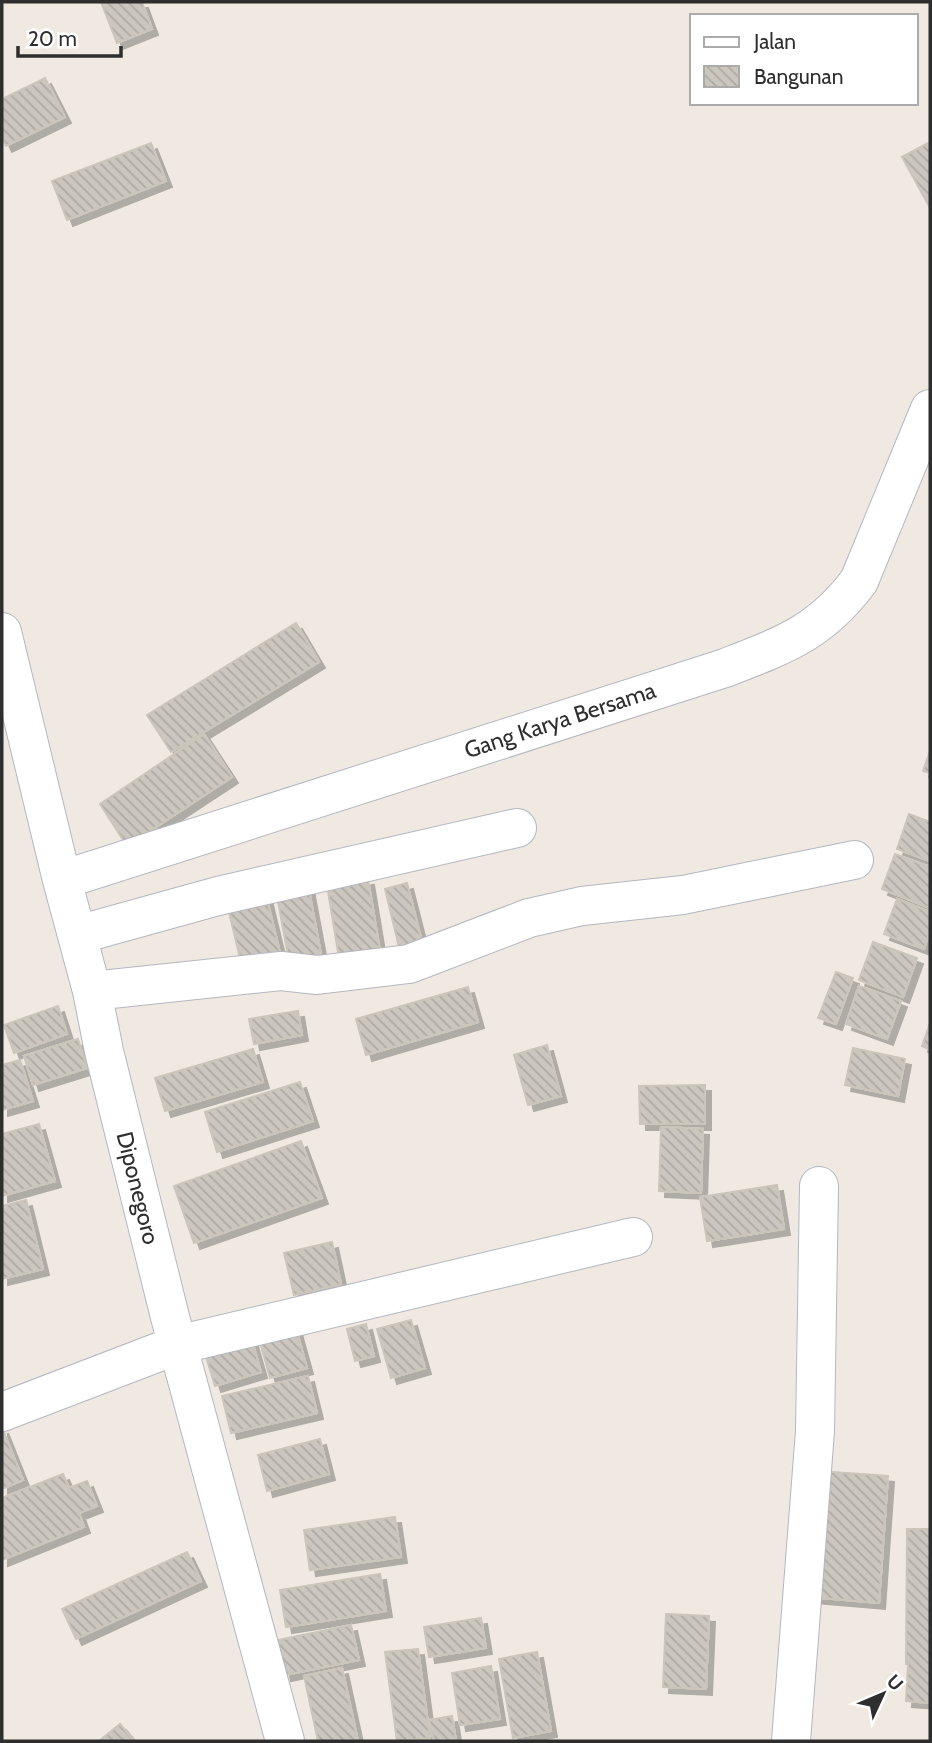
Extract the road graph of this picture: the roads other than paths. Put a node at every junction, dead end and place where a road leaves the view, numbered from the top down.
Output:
1 (930, 409) edge
2 (2, 632) edge
3 (9, 692) edge
4 (517, 828) dead end
5 (853, 860) dead end
6 (62, 880) junction
7 (77, 935) junction
8 (92, 991) junction
9 (819, 1186) dead end
10 (633, 1237) dead end
11 (177, 1345) junction
12 (2, 1412) edge
13 (285, 1741) edge
14 (791, 1741) edge

1 - 6 street, Gang Karya Bersama
2 - 3 street, Diponegoro
3 - 6 street, Diponegoro
4 - 7 street
5 - 8 street
6 - 7 street, Diponegoro
7 - 8 street, Diponegoro
8 - 11 street, Diponegoro
9 - 14 street
10 - 11 street
11 - 12 street
11 - 13 street, Diponegoro

